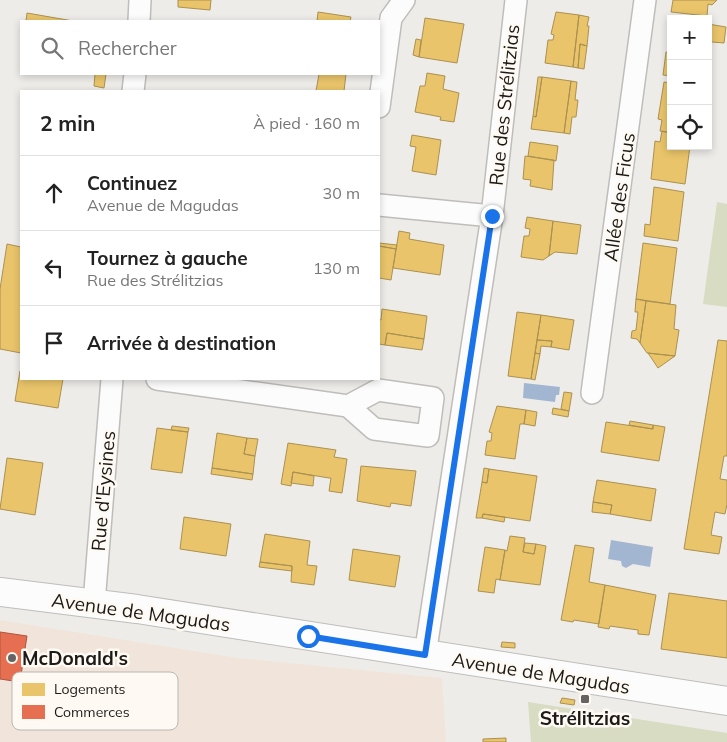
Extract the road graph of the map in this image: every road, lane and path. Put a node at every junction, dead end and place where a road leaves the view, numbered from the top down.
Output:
1 (140, 0) edge
2 (404, 0) edge
3 (516, 0) edge
4 (646, 0) edge
5 (138, 20) edge
6 (135, 75) edge
7 (133, 90) edge
8 (380, 100) edge
9 (380, 205) edge
10 (492, 216) junction
11 (112, 380) edge
12 (164, 380) edge
13 (592, 393) dead end
14 (348, 406) dead end
15 (0, 592) edge
16 (94, 603) junction
17 (425, 655) junction
18 (727, 701) edge

1 - 5 street
2 - 8 street
3 - 10 street, Rue des Strélitzias
4 - 13 street, Allée des Ficus
6 - 7 street
9 - 10 street
10 - 17 street, Rue des Strélitzias
11 - 16 street, Rue d'Eysines
12 - 14 street
15 - 16 main road, Avenue de Magudas
16 - 17 main road, Avenue de Magudas
17 - 18 main road, Avenue de Magudas

